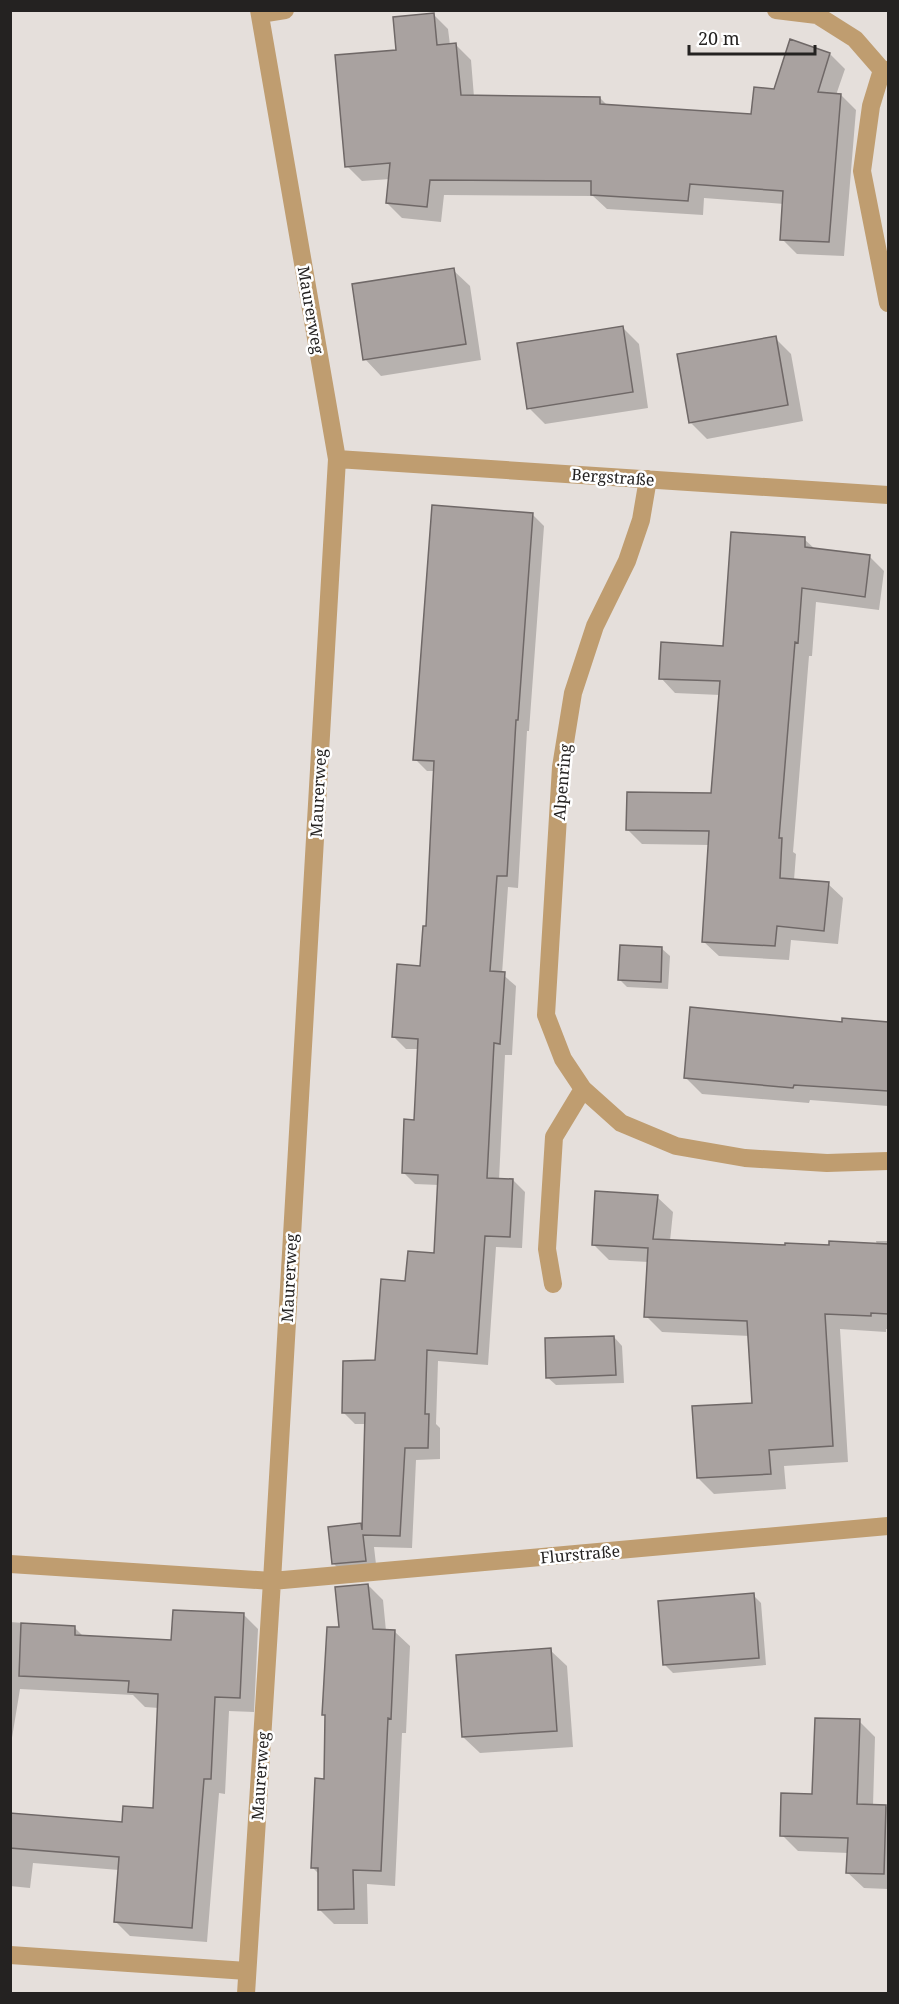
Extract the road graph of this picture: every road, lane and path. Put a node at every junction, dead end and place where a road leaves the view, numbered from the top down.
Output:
1 (285, 10) edge
2 (776, 10) edge
3 (260, 12) edge
4 (885, 70) edge
5 (888, 303) edge
6 (337, 459) junction
7 (648, 479) junction
8 (888, 495) edge
9 (583, 1089) junction
10 (888, 1161) edge
11 (553, 1284) dead end
12 (888, 1526) edge
13 (10, 1564) edge
14 (272, 1581) junction
15 (10, 1955) edge
16 (248, 1971) junction
17 (246, 1994) edge

1 - 3 street
2 - 4 street
3 - 6 street, Maurerweg
4 - 5 street
6 - 7 street, Bergstraße
6 - 14 street, Maurerweg
7 - 8 street, Bergstraße
7 - 9 street, Alpenring
9 - 10 street, Alpenring
9 - 11 street
12 - 14 street, Flurstraße
13 - 14 street
14 - 16 street, Maurerweg
15 - 16 street
16 - 17 street, Maurerweg

